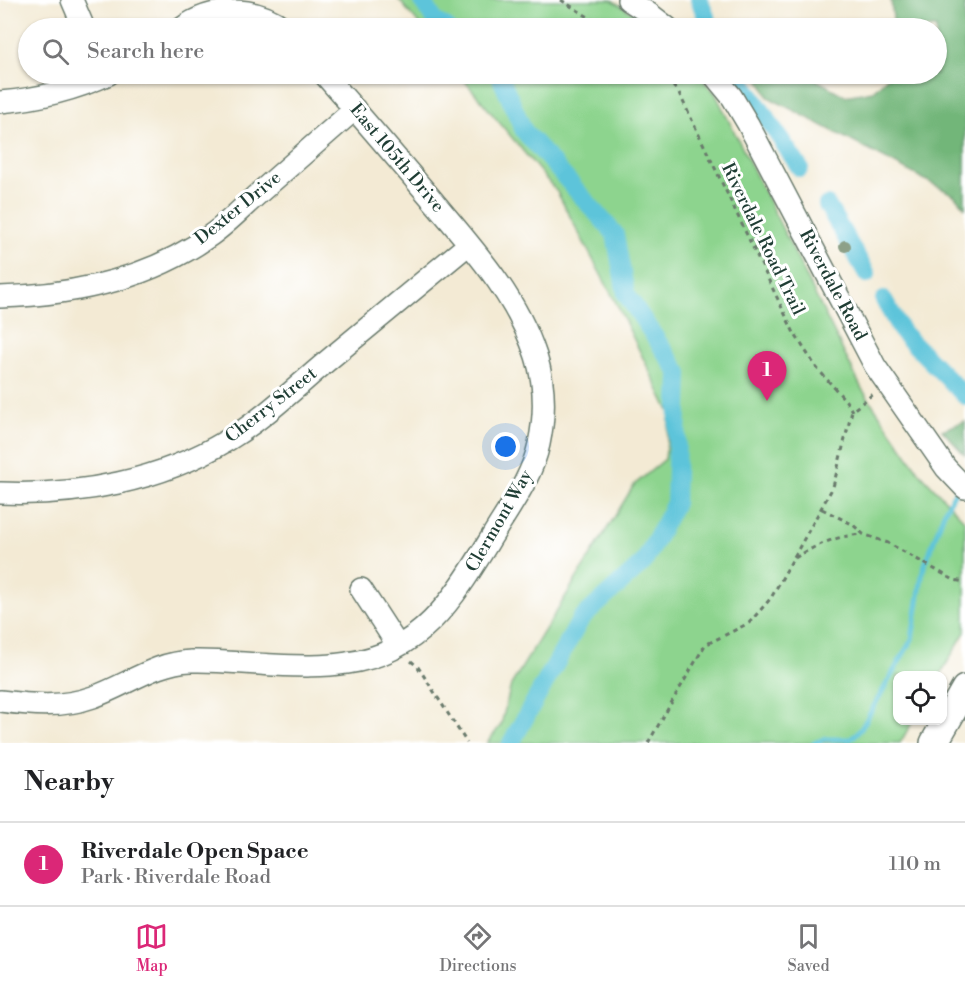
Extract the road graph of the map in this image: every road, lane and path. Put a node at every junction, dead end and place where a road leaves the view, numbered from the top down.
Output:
1 (72, 0) edge
2 (561, 0) edge
3 (628, 0) edge
4 (80, 18) edge
5 (199, 18) edge
6 (267, 18) edge
7 (590, 18) edge
8 (655, 18) edge
9 (84, 84) edge
10 (333, 84) edge
11 (671, 84) edge
12 (721, 84) edge
13 (0, 102) edge
14 (355, 109) junction
15 (469, 243) junction
16 (0, 297) edge
17 (887, 384) junction
18 (852, 411) junction
19 (965, 488) edge
20 (0, 493) edge
21 (822, 509) junction
22 (863, 534) junction
23 (794, 559) junction
24 (965, 582) edge
25 (361, 589) dead end
26 (398, 646) junction
27 (965, 689) edge
28 (0, 701) edge
29 (467, 743) edge
30 (648, 743) edge
31 (934, 743) edge

1 - 4 street
2 - 7 path
3 - 8 street
5 - 6 street
9 - 13 street
10 - 14 street, East 105th Drive
11 - 18 path, Riverdale Road Trail
12 - 17 street, Riverdale Road
14 - 15 street, East 105th Drive
14 - 16 street, Dexter Drive
15 - 20 street, Cherry Street
15 - 26 street, Clermont Way
17 - 18 path
17 - 19 street, Riverdale Road
18 - 21 path
21 - 22 path
21 - 23 path
22 - 23 path
22 - 24 path
23 - 30 path
25 - 26 street
26 - 28 street, Clermont Way
26 - 29 path
27 - 31 main road

